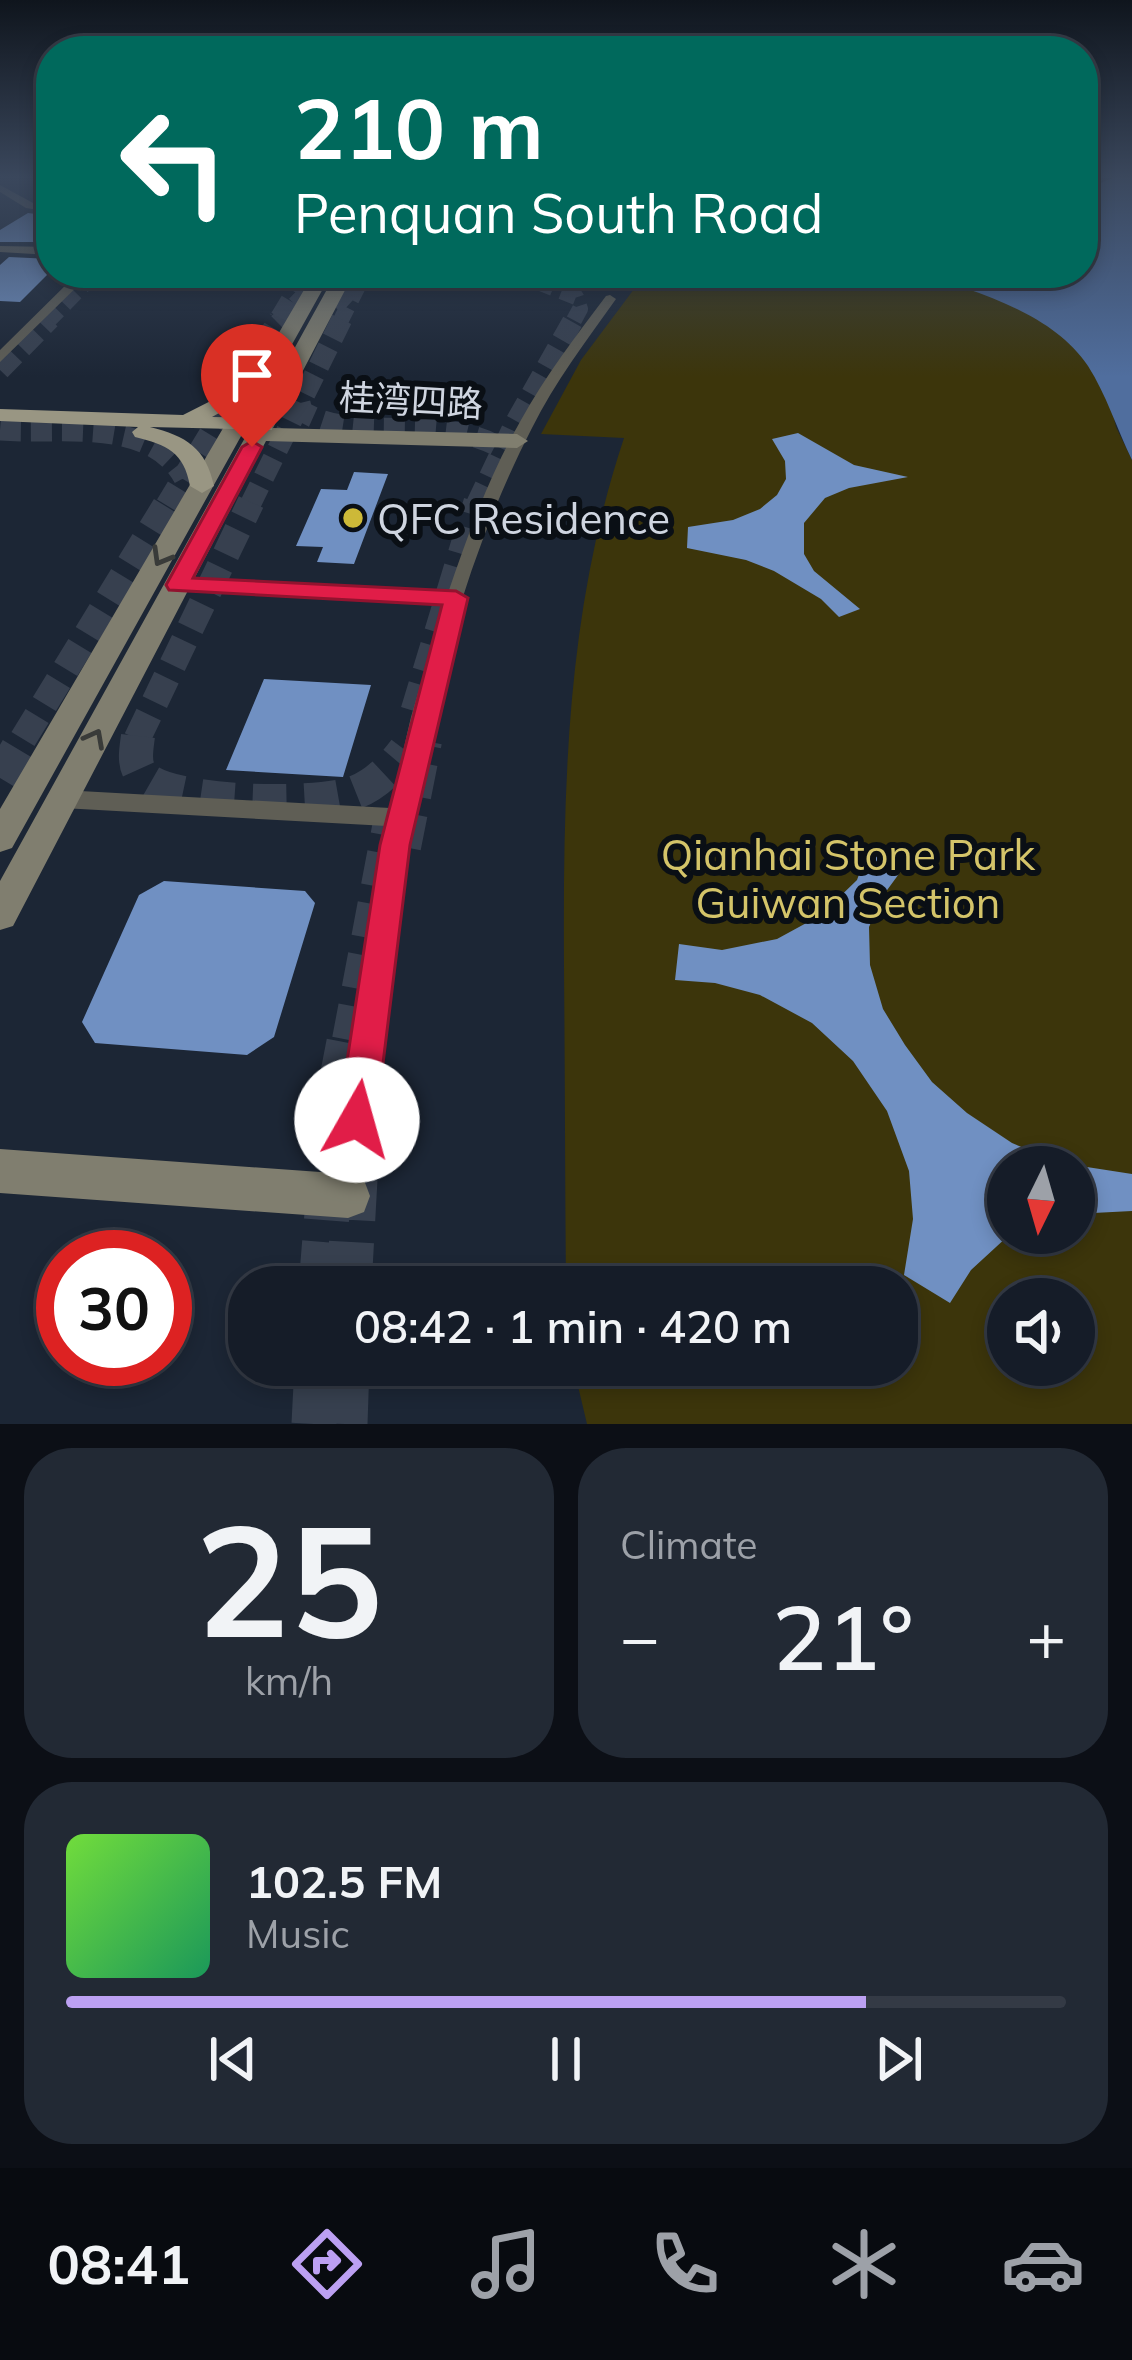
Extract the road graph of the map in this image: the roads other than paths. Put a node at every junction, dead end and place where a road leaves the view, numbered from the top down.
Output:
1 (0, 250) edge
2 (36, 251) edge
3 (70, 288) edge
4 (316, 288) tunnel mouth
5 (335, 288) tunnel mouth
6 (610, 299) dead end
7 (0, 358) edge
8 (273, 385) junction
9 (0, 415) edge
10 (0, 426) edge
11 (143, 426) junction
12 (248, 429) junction
13 (348, 433) junction
14 (518, 440) junction
15 (232, 483) junction
16 (202, 486) junction
17 (178, 585) junction
18 (456, 598) junction
19 (62, 799) junction
20 (401, 818) junction
21 (0, 839) edge
22 (0, 915) edge
23 (0, 1172) edge
24 (348, 1196) joint

1 - 2 street
3 - 7 street
4 - 8 main road
5 - 8 main road
6 - 14 street
8 - 11 main road
8 - 12 main road
8 - 13 main road
9 - 11 main road, 桂湾四路
10 - 11 main road, 桂湾四路
11 - 12 main road, 桂湾四路
11 - 16 main road
12 - 13 main road, 桂湾四路
12 - 15 main road
12 - 16 main road
13 - 14 main road, 桂湾四路
13 - 15 main road
14 - 18 street
15 - 17 main road
16 -> 21 main road
17 - 18 street
19 -> 17 main road
18 - 20 street
19 - 20 street
19 - 22 main road
20 - 24 street
23 - 24 main road

